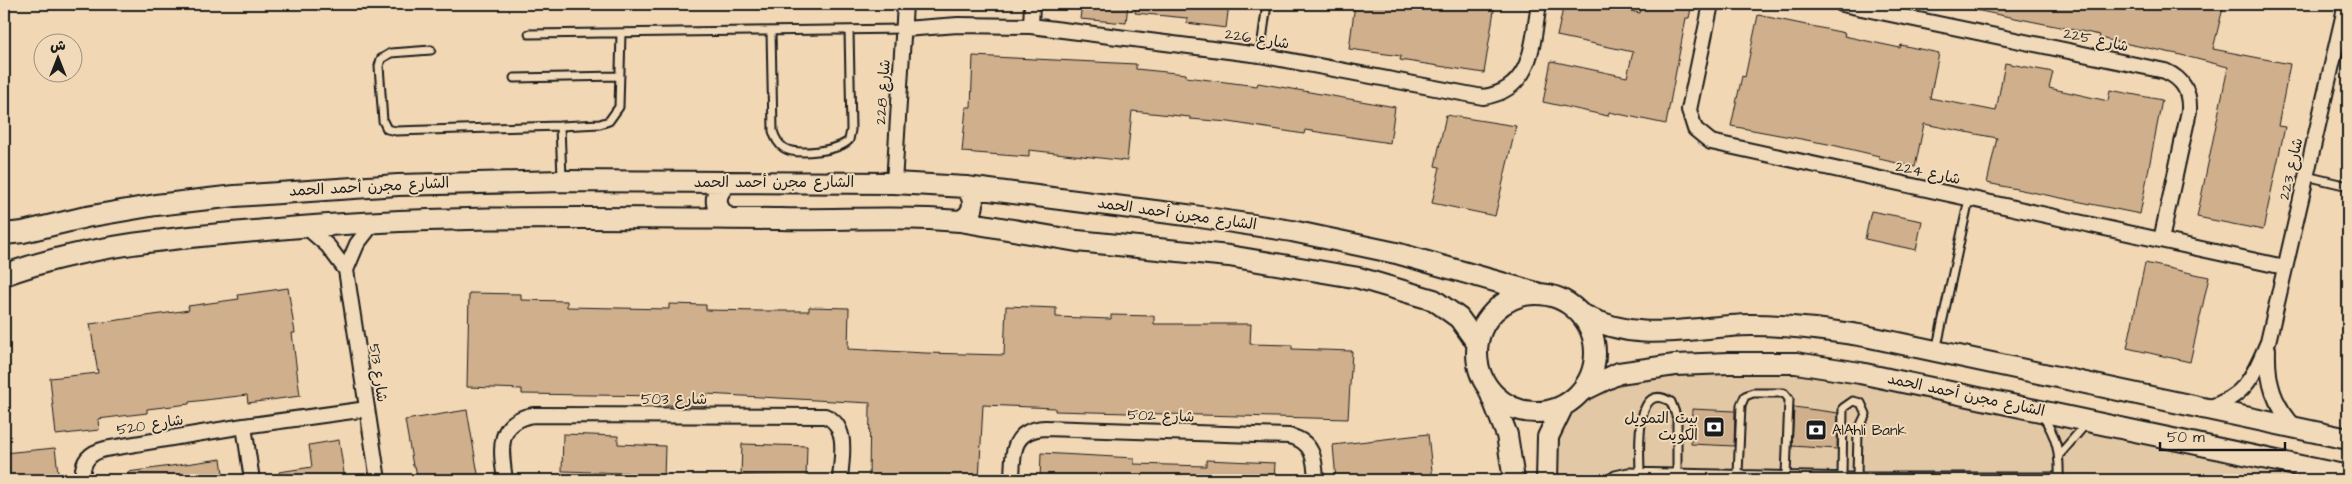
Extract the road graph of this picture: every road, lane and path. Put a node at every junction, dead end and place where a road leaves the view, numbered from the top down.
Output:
1 (905, 4) edge
2 (1032, 4) edge
3 (1267, 4) edge
4 (1540, 4) edge
5 (1711, 4) edge
6 (1842, 4) edge
7 (2346, 4) edge
8 (1031, 26) junction
9 (904, 29) junction
10 (849, 30) junction
11 (772, 31) junction
12 (621, 33) junction
13 (529, 34) dead end
14 (431, 50) dead end
15 (1260, 54) junction
16 (620, 76) junction
17 (514, 78) dead end
18 (560, 126) junction
19 (2306, 176) junction
20 (562, 181) junction
21 (728, 182) junction
22 (894, 183) junction
23 (2348, 186) edge
24 (966, 187) junction
25 (1969, 199) junction
26 (728, 218) junction
27 (960, 221) junction
28 (374, 222) junction
29 (306, 226) junction
30 (4, 234) edge
31 (2161, 240) junction
32 (2284, 267) junction
33 (346, 270) junction
34 (4, 275) edge
35 (1536, 293) junction
36 (1583, 315) junction
37 (2268, 342) junction
38 (1477, 344) junction
39 (1936, 351) junction
40 (1489, 390) junction
41 (1584, 390) junction
42 (1563, 406) junction
43 (366, 409) junction
44 (2206, 409) junction
45 (2039, 410) junction
46 (2090, 420) junction
47 (244, 426) junction
48 (2296, 428) junction
49 (2348, 439) edge
50 (2060, 454) junction
51 (1640, 472) junction
52 (1677, 473) junction
53 (1786, 475) junction
54 (1842, 476) junction
55 (2348, 476) edge
56 (1660, 477) edge
57 (1705, 477) edge
58 (1740, 477) edge
59 (1857, 477) junction
60 (1772, 478) edge
61 (2059, 479) edge
62 (83, 480) edge
63 (252, 480) edge
64 (378, 480) edge
65 (505, 480) edge
66 (840, 480) edge
67 (1012, 480) edge
68 (1316, 480) edge
69 (1514, 480) edge
70 (1547, 480) edge
71 (1608, 480) edge

1 - 9 street, شارع 228
2 - 8 street
3 - 15 lane
4 - 15 street, شارع 226
5 - 25 street, شارع 224
6 - 31 street, شارع 225
7 - 19 street, شارع 223
8 - 9 street, شارع 226
8 - 15 street, شارع 226
9 - 10 lane
9 - 22 street, شارع 228
10 - 11 lane
10 - 11 lane
11 - 12 lane
12 - 13 lane
12 - 16 lane
14 - 18 lane
16 - 17 lane
16 - 18 lane
18 - 20 lane
19 - 23 lane
19 - 32 street, شارع 223
20 - 21 street, الشارع مجرن أحمد الحمد
20 - 30 street, الشارع مجرن أحمد الحمد
21 - 22 street, الشارع مجرن أحمد الحمد
21 - 26 street
22 - 24 street, الشارع مجرن أحمد الحمد
24 - 27 street
24 - 35 street, الشارع مجرن أحمد الحمد
25 - 31 street, شارع 224
25 - 39 lane
26 - 27 street
26 - 28 street
27 - 38 street
28 - 29 street
28 - 33 street
29 - 33 street, شارع 513
29 - 34 street
31 - 32 street, شارع 224
32 - 37 street, شارع 223
33 - 43 street, شارع 513
35 - 36 street
35 - 38 street
36 - 39 street
36 - 41 street
37 - 44 street, شارع 223
37 - 48 street, شارع 223
38 - 40 street
39 - 44 street
40 - 42 street
40 - 69 street
41 - 42 street
41 - 45 street, الشارع مجرن أحمد الحمد
42 - 70 street
43 - 47 street, شارع 520
43 - 64 street, شارع 513
44 - 48 street
45 - 46 street, الشارع مجرن أحمد الحمد
45 - 50 lane
46 - 50 lane
46 - 55 street, الشارع مجرن أحمد الحمد
47 - 62 street, شارع 520
47 - 63 street
48 - 49 street
50 - 61 lane
51 - 52 lane
51 - 56 lane
51 - 71 lane
52 - 56 lane
52 - 57 lane
53 - 54 lane
53 - 58 lane
53 - 60 lane
54 - 59 lane
54 - 59 lane
57 - 58 lane
58 - 60 lane
59 - 61 lane
65 - 66 street, شارع 503
67 - 68 street, شارع 502

